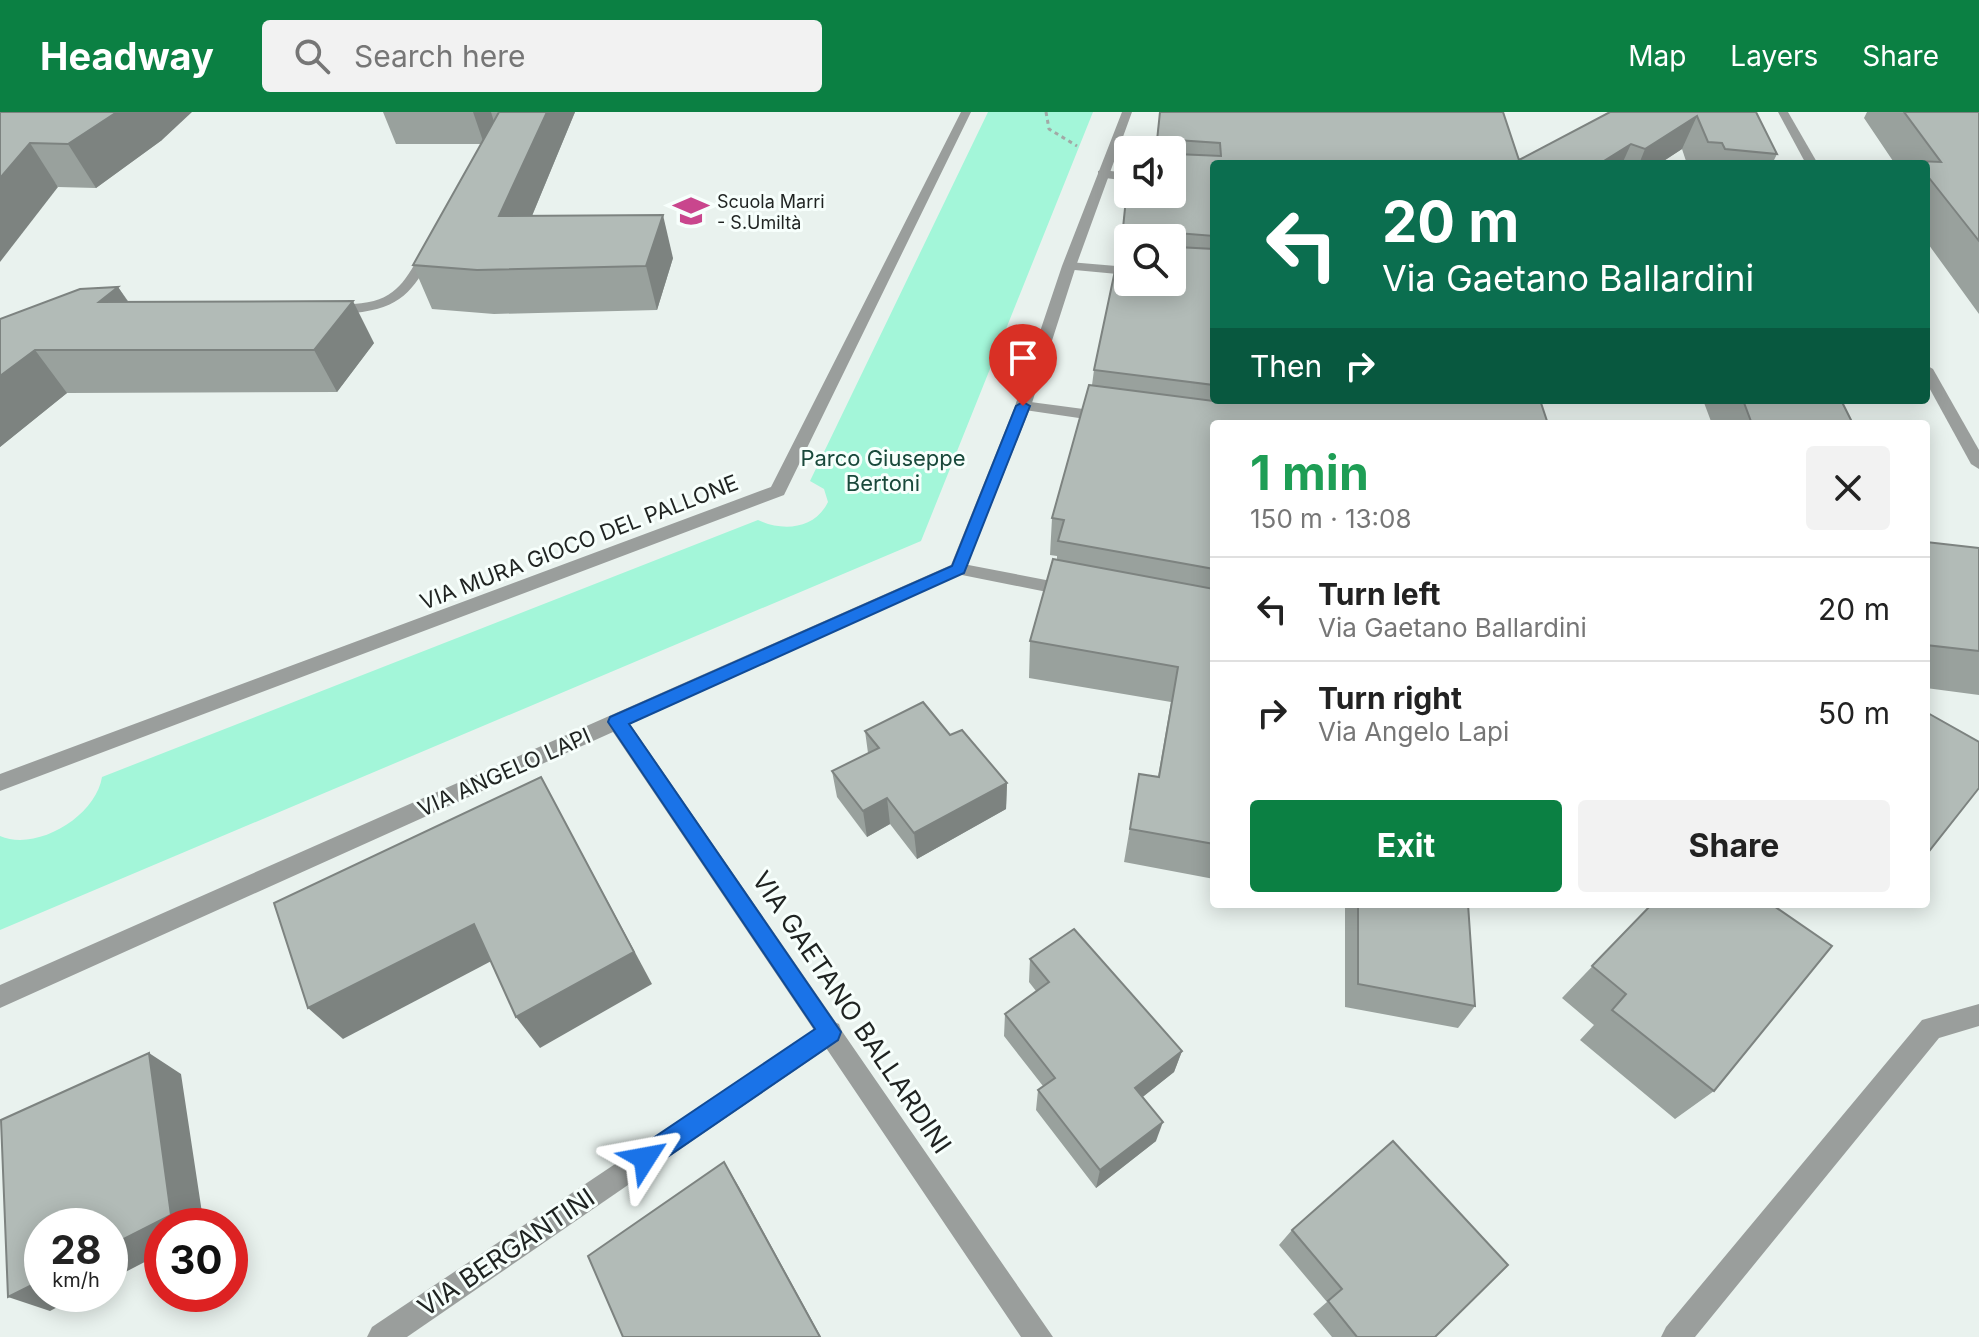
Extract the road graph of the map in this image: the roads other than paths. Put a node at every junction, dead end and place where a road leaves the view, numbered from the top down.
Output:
1 (966, 112) edge
2 (1127, 112) edge
3 (1783, 112) edge
4 (1810, 160) edge
5 (1102, 174) junction
6 (1114, 175) edge
7 (435, 240) edge
8 (1069, 266) junction
9 (1114, 270) edge
10 (321, 310) edge
11 (1930, 376) edge
12 (1023, 406) junction
13 (1126, 419) edge
14 (1979, 464) edge
15 (958, 569) junction
16 (1094, 595) edge
17 (617, 722) junction
18 (0, 783) edge
19 (0, 997) edge
20 (1979, 1015) edge
21 (830, 1032) junction
22 (382, 1337) edge
23 (1038, 1337) edge
24 (1676, 1337) edge

1 - 18 street, VIA MURA GIOCO DEL PALLONE
2 - 5 street
3 - 4 street
5 - 6 street
5 - 8 street
7 - 10 street
8 - 9 street
8 - 12 street
11 - 14 street
12 - 13 street
12 - 15 street
15 - 16 street
15 - 17 street, VIA ANGELO LAPI
17 - 19 street, VIA ANGELO LAPI
17 - 21 street, VIA GAETANO BALLARDINI
20 - 24 street
21 - 22 street, VIA BERGANTINI
21 - 23 street, VIA GAETANO BALLARDINI

